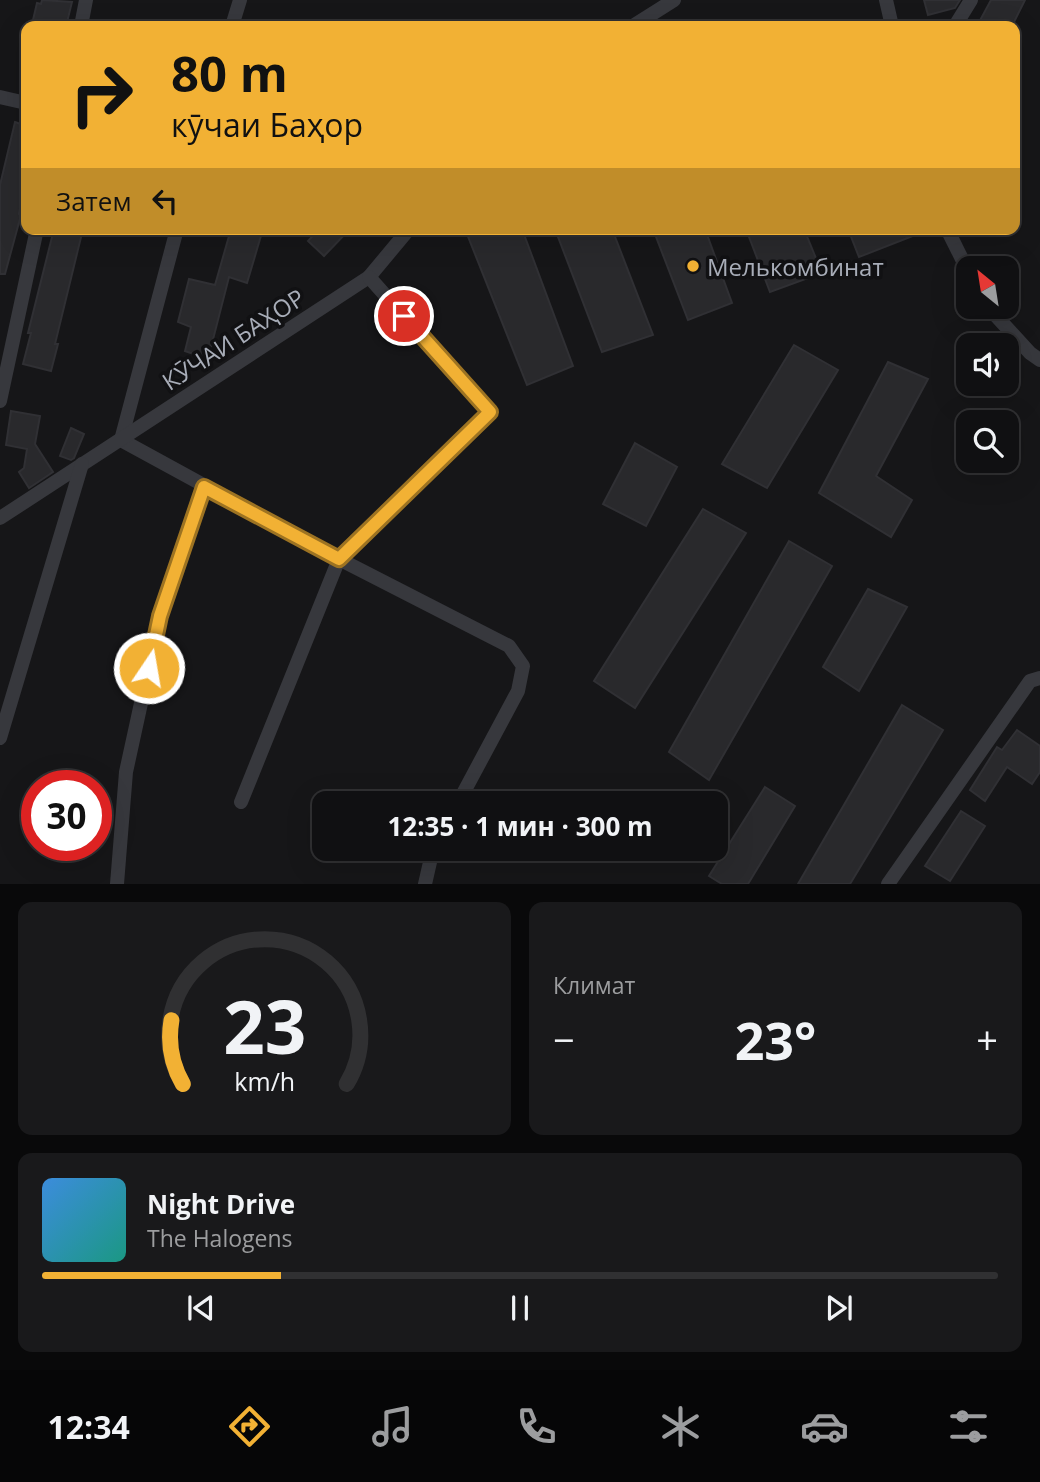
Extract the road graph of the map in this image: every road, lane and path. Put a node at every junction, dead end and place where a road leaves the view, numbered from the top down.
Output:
1 (86, 0) edge
2 (240, 0) edge
3 (674, 0) edge
4 (886, 0) edge
5 (971, 0) edge
6 (81, 21) edge
7 (234, 21) edge
8 (641, 21) edge
9 (891, 21) edge
10 (958, 21) edge
11 (0, 97) edge
12 (21, 102) edge
13 (36, 235) edge
14 (175, 235) edge
15 (404, 235) edge
16 (950, 235) edge
17 (960, 256) edge
18 (369, 277) junction
19 (999, 319) edge
20 (1040, 360) edge
21 (0, 401) edge
22 (121, 440) junction
23 (82, 464) junction
24 (204, 487) junction
25 (0, 518) edge
26 (339, 559) junction
27 (1040, 678) edge
28 (0, 738) edge
29 (465, 791) edge
30 (241, 802) dead end
31 (430, 861) edge
32 (117, 884) edge
33 (425, 884) edge
34 (888, 884) edge

1 - 6 street
2 - 7 street
3 - 8 street
4 - 9 street
5 - 10 street
11 - 12 street
13 - 21 street
14 - 22 street
15 - 18 street, КӮЧАИ БАҲОР
16 - 17 street
18 - 22 street, КӮЧАИ БАҲОР
18 - 26 street
19 - 20 street
22 - 23 street, КӮЧАИ БАҲОР
22 - 24 street
23 - 25 street, КӮЧАИ БАҲОР
23 - 28 street
24 - 26 street
24 - 32 street
26 - 29 street
26 - 30 street
27 - 34 street
31 - 33 street

